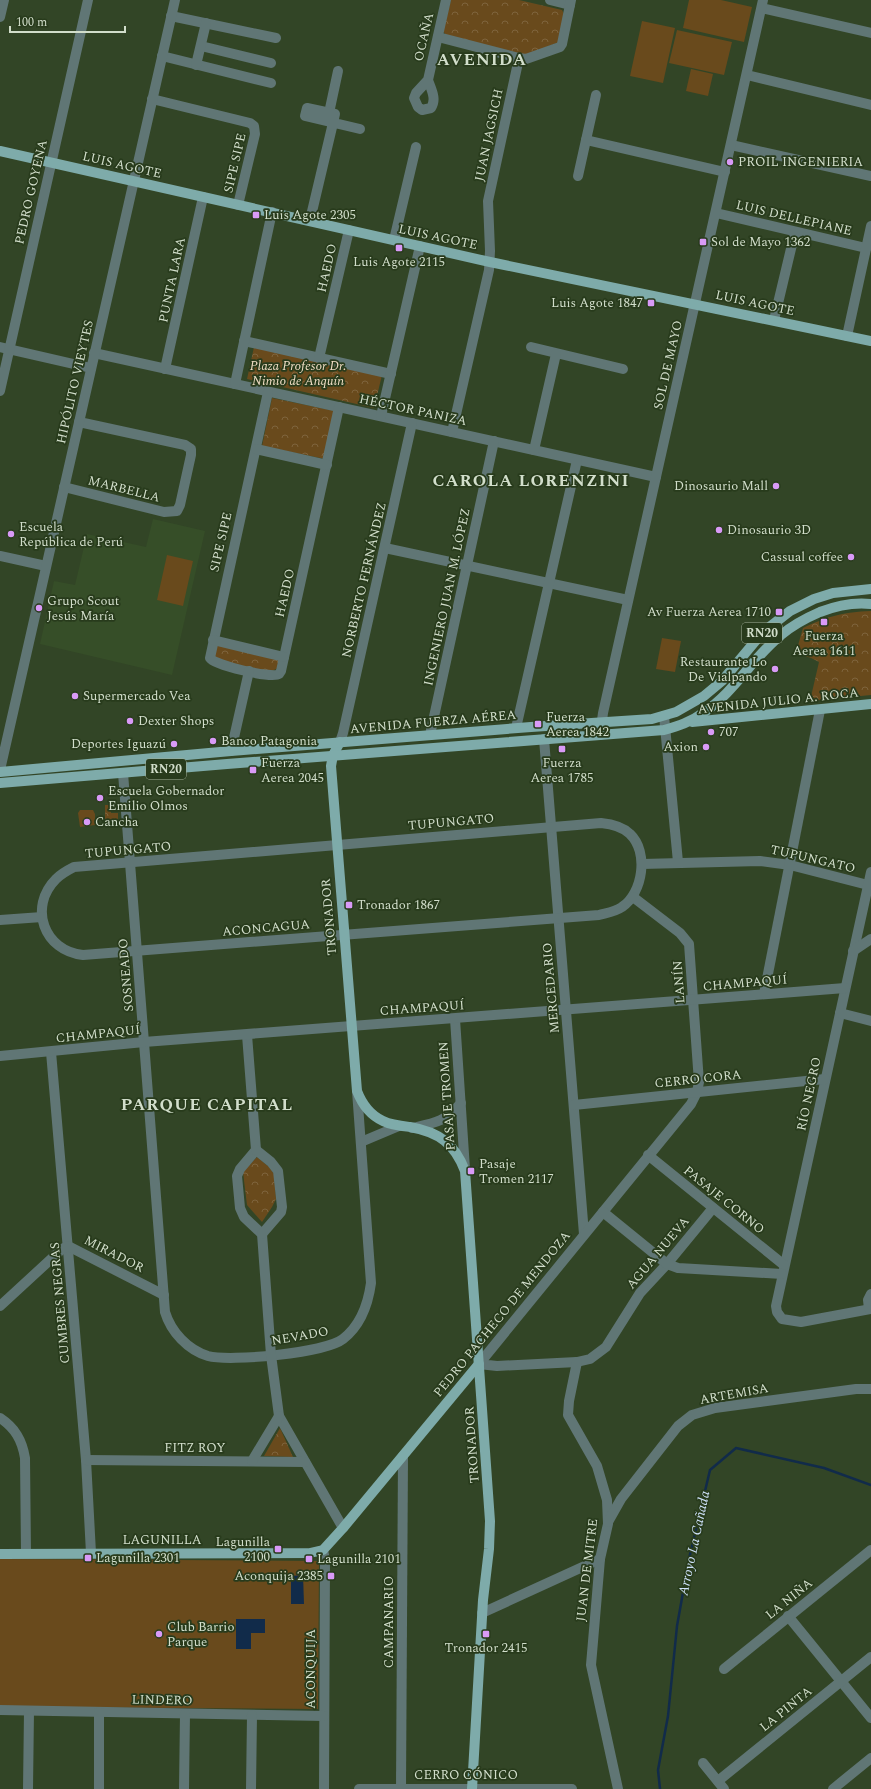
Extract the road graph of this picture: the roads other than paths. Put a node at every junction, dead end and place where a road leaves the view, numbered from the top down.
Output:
1 (4, 0) edge
2 (88, 0) edge
3 (175, 0) edge
4 (446, 0) edge
5 (550, 0) edge
6 (570, 2) edge
7 (762, 4) edge
8 (171, 16) junction
9 (0, 17) edge
10 (206, 23) junction
11 (871, 33) edge
12 (438, 37) junction
13 (276, 38) dead end
14 (201, 46) junction
15 (162, 56) junction
16 (519, 58) junction
17 (272, 63) dead end
18 (196, 65) junction
19 (338, 70) dead end
20 (746, 75) junction
21 (428, 80) dead end
22 (272, 83) dead end
23 (596, 95) dead end
24 (152, 99) junction
25 (871, 105) edge
26 (329, 113) junction
27 (333, 123) junction
28 (360, 129) dead end
29 (586, 140) junction
30 (731, 145) junction
31 (416, 147) dead end
32 (0, 151) edge
33 (51, 162) junction
34 (725, 172) junction
35 (578, 176) dead end
36 (871, 176) edge
37 (134, 181) junction
38 (203, 197) junction
39 (238, 205) junction
40 (272, 212) junction
41 (716, 213) junction
42 (310, 220) junction
43 (871, 226) edge
44 (348, 230) junction
45 (795, 232) junction
46 (394, 240) junction
47 (420, 246) junction
48 (866, 248) junction
49 (490, 262) junction
50 (695, 304) junction
51 (774, 320) junction
52 (847, 336) junction
53 (244, 341) junction
54 (871, 341) edge
55 (531, 347) dead end
56 (5, 348) edge
57 (94, 353) junction
58 (556, 354) junction
59 (319, 358) junction
60 (92, 368) junction
61 (166, 369) junction
62 (623, 369) dead end
63 (391, 374) junction
64 (235, 384) junction
65 (0, 391) edge
66 (268, 392) junction
67 (339, 407) junction
68 (381, 416) junction
69 (79, 422) junction
70 (412, 423) junction
71 (452, 432) junction
72 (494, 441) junction
73 (256, 449) junction
74 (534, 450) junction
75 (577, 460) junction
76 (327, 465) junction
77 (656, 477) junction
78 (64, 488) junction
79 (385, 548) junction
80 (0, 556) edge
81 (46, 566) junction
82 (467, 566) junction
83 (549, 583) junction
84 (871, 589) edge
85 (628, 600) junction
86 (871, 604) edge
87 (213, 640) junction
88 (284, 657) junction
89 (249, 671) junction
90 (871, 704) edge
91 (820, 710) junction
92 (664, 716) junction
93 (601, 723) junction
94 (688, 723) junction
95 (516, 728) junction
96 (664, 730) junction
97 (430, 735) junction
98 (600, 735) junction
99 (544, 739) junction
100 (340, 742) junction
101 (231, 751) junction
102 (333, 755) junction
103 (0, 771) edge
104 (122, 773) junction
105 (0, 783) edge
106 (551, 826) junction
107 (337, 845) junction
108 (130, 862) junction
109 (678, 862) junction
110 (642, 864) junction
111 (790, 865) junction
112 (871, 872) edge
113 (868, 885) junction
114 (633, 897) junction
115 (42, 917) junction
116 (558, 919) junction
117 (0, 920) edge
118 (344, 935) junction
119 (871, 939) edge
120 (853, 951) junction
121 (137, 952) junction
122 (845, 988) junction
123 (764, 994) junction
124 (694, 1000) junction
125 (566, 1009) junction
126 (840, 1013) junction
127 (454, 1019) junction
128 (871, 1021) edge
129 (351, 1027) junction
130 (247, 1034) junction
131 (144, 1042) junction
132 (51, 1052) junction
133 (0, 1056) edge
134 (825, 1079) junction
135 (357, 1091) junction
136 (697, 1092) junction
137 (461, 1103) junction
138 (574, 1105) junction
139 (399, 1126) junction
140 (412, 1128) junction
141 (361, 1142) junction
142 (256, 1150) junction
143 (648, 1155) junction
144 (465, 1171) junction
145 (713, 1208) junction
146 (603, 1212) junction
147 (262, 1234) junction
148 (584, 1234) junction
149 (68, 1246) junction
150 (667, 1264) junction
151 (783, 1270) junction
152 (871, 1294) edge
153 (164, 1295) junction
154 (0, 1306) edge
155 (870, 1309) edge
156 (271, 1355) junction
157 (577, 1362) junction
158 (480, 1364) junction
159 (871, 1389) edge
160 (279, 1416) junction
161 (0, 1418) edge
162 (403, 1456) junction
163 (86, 1460) junction
164 (252, 1461) junction
165 (305, 1462) junction
166 (608, 1524) junction
167 (342, 1528) junction
168 (323, 1550) junction
169 (871, 1550) edge
170 (26, 1553) junction
171 (91, 1553) junction
172 (0, 1554) edge
173 (600, 1559) junction
174 (482, 1613) junction
175 (788, 1616) junction
176 (871, 1658) edge
177 (724, 1669) dead end
178 (841, 1682) junction
179 (0, 1710) edge
180 (29, 1711) junction
181 (99, 1712) junction
182 (184, 1714) junction
183 (252, 1715) junction
184 (324, 1716) junction
185 (871, 1718) edge
186 (871, 1758) edge
187 (703, 1763) dead end
188 (721, 1785) edge
189 (401, 1788) edge
190 (28, 1789) edge
191 (99, 1789) edge
192 (184, 1789) edge
193 (251, 1789) edge
194 (324, 1789) edge
195 (359, 1789) edge
196 (472, 1789) edge
197 (572, 1789) edge
198 (618, 1789) edge
199 (833, 1789) edge

1 - 9 street
2 - 33 street, PEDRO GOYENA
3 - 8 street, HIPÓLITO VIEYTES
4 - 12 street, OCAÑA
5 - 6 street
6 - 16 street
7 - 11 street
7 - 20 street, SOL DE MAYO
8 - 10 street
8 - 15 street, HIPÓLITO VIEYTES
10 - 13 street
10 - 14 street
12 - 16 street
12 - 21 street, OCAÑA
14 - 17 street
14 - 18 street
15 - 18 street
15 - 24 street, HIPÓLITO VIEYTES
16 - 49 street, JUAN JAGSICH
18 - 22 street
19 - 26 street
20 - 25 street
20 - 30 street, SOL DE MAYO
23 - 29 street
24 - 37 street, HIPÓLITO VIEYTES
24 - 39 street, SIPE SIPE
26 - 27 street
26 - 27 street
27 - 28 street
27 - 42 street
29 - 34 street
29 - 35 street
30 - 34 street, SOL DE MAYO
30 - 36 street
31 - 46 street
32 - 33 main road, LUIS AGOTE
33 - 37 main road, LUIS AGOTE
33 - 56 street, PEDRO GOYENA
34 - 41 street, SOL DE MAYO
37 - 38 main road, LUIS AGOTE
37 - 57 street, HIPÓLITO VIEYTES
38 - 39 main road, LUIS AGOTE
38 - 61 street, PUNTA LARA
39 - 40 main road, LUIS AGOTE
40 - 42 main road, LUIS AGOTE
40 - 53 street
41 - 45 street, LUIS DELLEPIANE
41 - 50 street, SOL DE MAYO
42 - 44 main road, LUIS AGOTE
43 - 48 street
44 - 46 main road, LUIS AGOTE
44 - 59 street, HAEDO
45 - 48 street, LUIS DELLEPIANE
45 - 51 street
46 - 47 main road, LUIS AGOTE
47 - 49 main road, LUIS AGOTE
47 - 63 street
48 - 52 street
49 - 50 main road, LUIS AGOTE
49 - 71 street
50 - 51 main road, LUIS AGOTE
50 - 77 street, SOL DE MAYO
51 - 52 main road, LUIS AGOTE
52 - 54 main road, LUIS AGOTE
53 - 59 street
53 - 64 street
55 - 58 street
56 - 60 street
56 - 65 street, PEDRO GOYENA
57 - 60 street, HIPÓLITO VIEYTES
57 - 61 street, HÉCTOR PANIZA
58 - 62 street
58 - 74 street
59 - 63 street
60 - 69 street, HIPÓLITO VIEYTES
61 - 64 street, HÉCTOR PANIZA
63 - 68 street
64 - 66 street, HÉCTOR PANIZA
66 - 67 street, HÉCTOR PANIZA
66 - 73 street, SIPE SIPE
67 - 68 street, HÉCTOR PANIZA
67 - 76 street, HAEDO
68 - 70 street, HÉCTOR PANIZA
69 - 78 street, HIPÓLITO VIEYTES
69 - 78 street, MARBELLA
70 - 71 street, HÉCTOR PANIZA
70 - 79 street, NORBERTO FERNÁNDEZ
71 - 72 street, HÉCTOR PANIZA
72 - 74 street, HÉCTOR PANIZA
72 - 82 street, INGENIERO JUAN M. LÓPEZ
73 - 76 street
73 - 87 street, SIPE SIPE
74 - 75 street, HÉCTOR PANIZA
75 - 77 street, HÉCTOR PANIZA
75 - 83 street
76 - 88 street, HAEDO
77 - 85 street, SOL DE MAYO
78 - 81 street, HIPÓLITO VIEYTES
79 - 82 street
79 - 100 street, NORBERTO FERNÁNDEZ
80 - 81 street
81 - 103 street, HIPÓLITO VIEYTES
82 - 83 street
82 - 97 street, INGENIERO JUAN M. LÓPEZ
83 - 85 street
83 - 95 street
84 - 92 main road, AVENIDA FUERZA AÉREA / RN20
85 - 93 street, SOL DE MAYO
86 - 94 main road, AVENIDA FUERZA AÉREA / RN20
87 - 88 street
87 - 89 street, SIPE SIPE
88 - 89 street, HAEDO
89 - 101 street
90 - 91 main road, AVENIDA JULIO A. ROCA
91 - 94 main road, AVENIDA JULIO A. ROCA
91 - 111 street
92 - 93 main road, AVENIDA FUERZA AÉREA / RN20
92 - 96 street
93 - 95 main road, AVENIDA FUERZA AÉREA / RN20
93 - 98 street, SOL DE MAYO
94 - 96 main road, AVENIDA FUERZA AÉREA / RN20
95 - 97 main road, AVENIDA FUERZA AÉREA / RN20
96 - 98 main road, AVENIDA FUERZA AÉREA / RN20
96 - 109 street
97 - 100 main road, AVENIDA FUERZA AÉREA / RN20
98 - 99 main road, AVENIDA FUERZA AÉREA / RN20
99 - 102 main road, AVENIDA FUERZA AÉREA / RN20
99 - 106 street, MERCEDARIO
100 - 101 main road, AVENIDA FUERZA AÉREA / RN20
100 - 102 main road, TRONADOR
101 - 103 main road, AVENIDA FUERZA AÉREA / RN20
102 - 104 main road, AVENIDA FUERZA AÉREA / RN20
102 - 107 main road, TRONADOR
104 - 105 main road, AVENIDA FUERZA AÉREA / RN20
104 - 108 street, SOSNEADO
106 - 107 street, TUPUNGATO
106 - 110 street, TUPUNGATO
106 - 116 street, MERCEDARIO
107 - 108 street, TUPUNGATO
107 - 118 main road, TRONADOR
108 - 115 street, TUPUNGATO
108 - 121 street, SOSNEADO
109 - 110 street, TUPUNGATO
109 - 111 street, TUPUNGATO
110 - 114 street, ACONCAGUA
111 - 113 street, TUPUNGATO
111 - 123 street
112 - 113 street, RÍO NEGRO
113 - 120 street, RÍO NEGRO
114 - 116 street, ACONCAGUA
114 - 124 street, LANÍN
115 - 117 street
115 - 121 street, ACONCAGUA
116 - 118 street, ACONCAGUA
116 - 125 street, MERCEDARIO
118 - 121 street, ACONCAGUA
118 - 129 main road, TRONADOR
119 - 120 street
120 - 122 street, RÍO NEGRO
121 - 131 street, SOSNEADO
122 - 123 street, CHAMPAQUÍ
122 - 126 street, RÍO NEGRO
123 - 124 street, CHAMPAQUÍ
124 - 125 street, CHAMPAQUÍ
124 - 136 street, LANÍN
125 - 127 street, CHAMPAQUÍ
125 - 138 street, MERCEDARIO
126 - 128 street
126 - 134 street, RÍO NEGRO
127 - 129 street, CHAMPAQUÍ
127 - 137 street, PASAJE TROMEN
129 - 130 street, CHAMPAQUÍ
129 - 135 main road, TRONADOR
130 - 131 street, CHAMPAQUÍ
130 - 142 street
131 - 132 street, CHAMPAQUÍ
131 - 153 street, SOSNEADO
132 - 133 street, CHAMPAQUÍ
132 - 149 street, CUMBRES NEGRAS
134 - 136 street, CERRO CORA
134 - 151 street, RÍO NEGRO
135 - 139 main road, TRONADOR
135 - 141 street, TRONADOR
136 - 138 street, CERRO CORA
136 - 143 street, PEDRO PACHECO DE MENDOZA
137 - 140 street, TRONADOR
137 - 144 street, PASAJE TROMEN
138 - 148 street, MERCEDARIO
139 - 140 main road, TRONADOR
139 - 141 street
140 - 144 main road, TRONADOR
141 - 156 street, NEVADO
142 - 147 street
142 - 147 street
143 - 145 street, PASAJE CORNO
143 - 146 street, PEDRO PACHECO DE MENDOZA
144 - 158 main road, TRONADOR
145 - 150 street, AGUA NUEVA
145 - 151 street, PASAJE CORNO
146 - 148 street, PEDRO PACHECO DE MENDOZA
146 - 150 street
147 - 156 street
148 - 158 street, PEDRO PACHECO DE MENDOZA
149 - 153 street, MIRADOR
149 - 154 street, MIRADOR
149 - 163 street, CUMBRES NEGRAS
150 - 151 street
150 - 157 street, AGUA NUEVA
151 - 155 street, RÍO NEGRO
152 - 155 street
153 - 156 street, NEVADO
156 - 160 street
157 - 158 street, AGUA NUEVA
157 - 166 street, JUAN DE MITRE
158 - 162 main road, PEDRO PACHECO DE MENDOZA
158 - 174 main road, TRONADOR
159 - 166 street, ARTEMISA
160 - 164 street
160 - 165 street
161 - 170 street
162 - 167 main road, PEDRO PACHECO DE MENDOZA
162 - 189 street, CAMPANARIO
163 - 164 street, FITZ ROY
163 - 171 street, CUMBRES NEGRAS
164 - 165 street, FITZ ROY
165 - 167 street
166 - 173 street, JUAN DE MITRE
167 - 168 main road, PEDRO PACHECO DE MENDOZA
168 - 171 main road, LAGUNILLA
168 - 184 street, ACONQUIJA
169 - 175 street, LA NIÑA
170 - 171 main road, LAGUNILLA
170 - 172 main road, LAGUNILLA
173 - 174 street
173 - 198 street, JUAN DE MITRE
174 - 196 main road, TRONADOR
175 - 177 street, LA NIÑA
175 - 178 street
176 - 178 street, LA PINTA
178 - 185 street
178 - 188 street, LA PINTA
179 - 180 street, LINDERO
180 - 181 street, LINDERO
180 - 190 street
181 - 182 street, LINDERO
181 - 191 street
182 - 183 street, LINDERO
182 - 192 street
183 - 184 street, LINDERO
183 - 193 street
184 - 194 street, ACONQUIJA
186 - 199 street
187 - 188 street
189 - 195 street, CERRO CÓNICO
189 - 196 street, CERRO CÓNICO
196 - 197 street, CERRO CÓNICO

